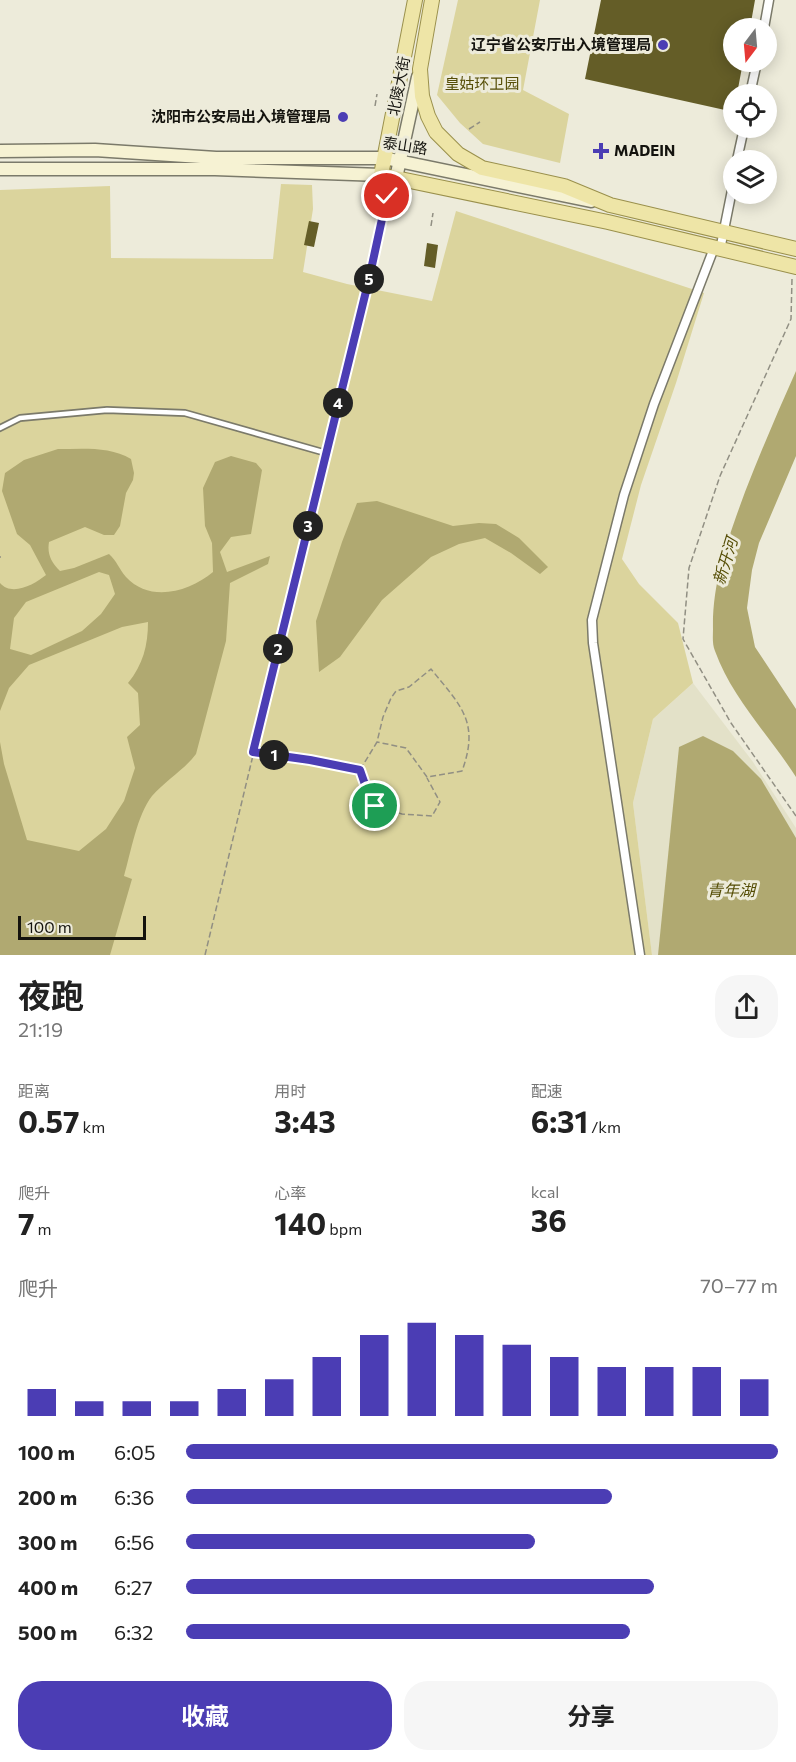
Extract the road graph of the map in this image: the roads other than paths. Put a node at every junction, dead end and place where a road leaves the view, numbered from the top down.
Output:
1 (415, 0) edge
2 (432, 0) edge
3 (769, 0) edge
4 (766, 18) edge
5 (420, 69) junction
6 (0, 151) edge
7 (384, 158) junction
8 (400, 161) junction
9 (0, 169) edge
10 (381, 176) junction
11 (396, 178) junction
12 (729, 204) edge
13 (610, 205) junction
14 (723, 233) junction
15 (717, 249) junction
16 (796, 249) edge
17 (794, 266) edge
18 (0, 428) edge
19 (326, 453) road end
20 (640, 955) edge

1 - 7 main road, 北陵大街
2 - 5 main road, 北陵大街
3 - 4 street
5 - 8 main road, 北陵大街
5 - 13 main road
6 - 7 main road, 泰山路
7 - 8 main road, 泰山路
7 - 10 main road, 北陵大街
8 - 11 main road, 北陵大街
8 - 13 main road, 泰山路
9 - 10 main road
10 - 11 main road
11 - 15 main road
12 - 14 street
13 - 14 main road, 泰山路
14 - 15 street
14 - 16 main road, 泰山路
15 - 17 main road
15 - 20 street
18 - 19 lane

